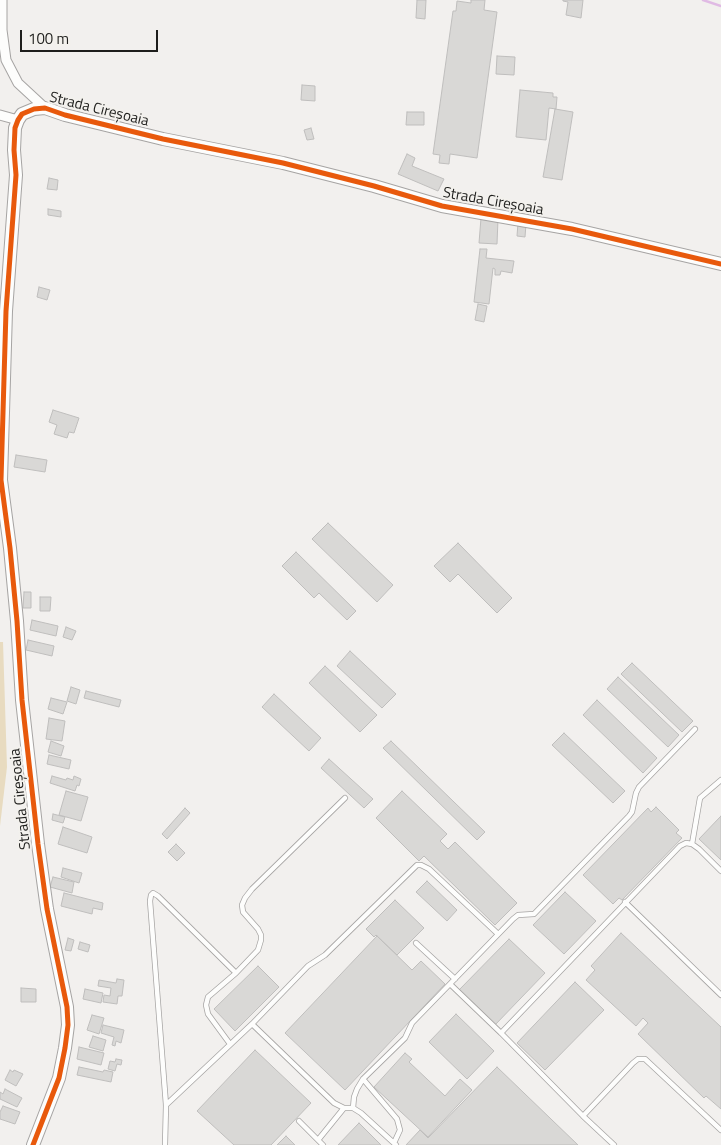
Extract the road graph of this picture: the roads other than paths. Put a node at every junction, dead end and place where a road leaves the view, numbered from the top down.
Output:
1 (2, 0) edge
2 (45, 108) junction
3 (0, 115) edge
4 (18, 120) junction
5 (721, 264) edge
6 (0, 480) edge
7 (695, 729) dead end
8 (721, 780) edge
9 (345, 798) dead end
10 (692, 844) junction
11 (721, 871) edge
12 (625, 902) junction
13 (498, 934) junction
14 (416, 943) dead end
15 (236, 973) junction
16 (456, 979) junction
17 (450, 984) junction
18 (721, 995) edge
19 (252, 1024) junction
20 (501, 1033) junction
21 (230, 1044) junction
22 (363, 1079) junction
23 (166, 1105) junction
24 (344, 1108) junction
25 (353, 1108) junction
26 (583, 1116) junction
27 (298, 1121) dead end
28 (721, 1130) edge
29 (318, 1140) junction
30 (165, 1143) edge
31 (395, 1144) edge
32 (33, 1145) edge
33 (170, 1145) edge
34 (323, 1145) edge
35 (614, 1145) edge

1 - 2 street
2 - 4 street, Strada Cireșoaia
2 - 5 street, Strada Cireșoaia
3 - 4 street
4 - 6 street, Strada Cireșoaia
6 - 32 street, Strada Cireșoaia
7 - 13 lane
8 - 10 lane
9 - 15 lane
10 - 11 lane
10 - 12 lane
12 - 18 lane
12 - 20 lane
13 - 16 lane
13 - 19 lane
14 - 16 lane
15 - 21 lane
15 - 23 lane
16 - 17 lane
17 - 20 lane
17 - 22 lane
19 - 21 lane
19 - 24 lane
20 - 26 lane
21 - 23 lane
22 - 25 lane
22 - 31 lane
23 - 30 lane
24 - 25 lane
24 - 29 lane
25 - 31 lane
26 - 28 lane
26 - 35 lane
27 - 29 lane
29 - 34 lane
30 - 33 lane

